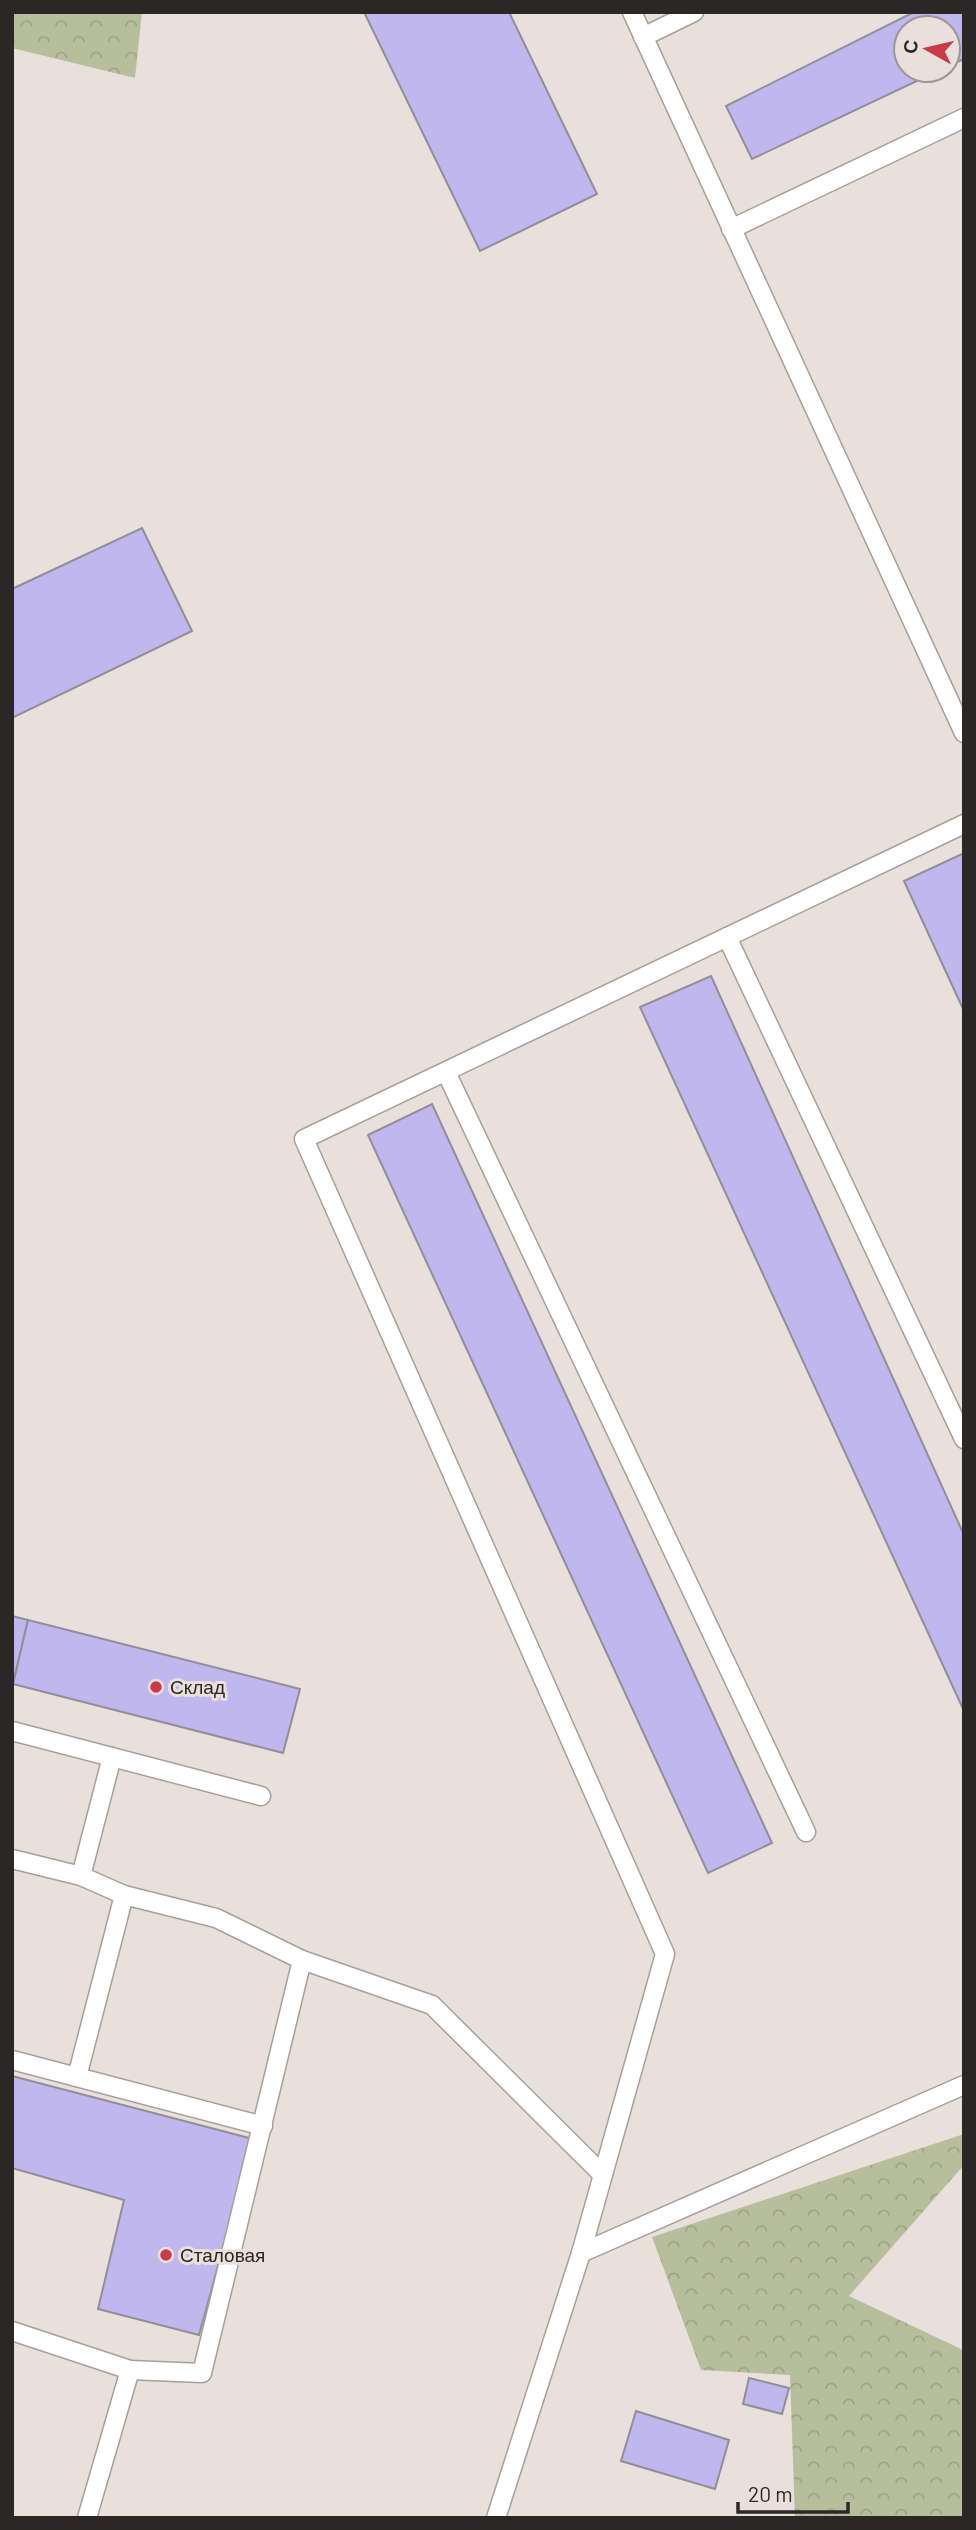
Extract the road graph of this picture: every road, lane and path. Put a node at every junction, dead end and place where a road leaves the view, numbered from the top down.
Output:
1 (632, 12) edge
2 (694, 12) edge
3 (643, 37) junction
4 (964, 118) edge
5 (731, 229) junction
6 (964, 733) edge
7 (964, 824) edge
8 (727, 937) junction
9 (446, 1072) junction
10 (964, 1439) edge
11 (12, 1731) edge
12 (112, 1758) junction
13 (261, 1796) dead end
14 (806, 1832) dead end
15 (12, 1859) edge
16 (81, 1876) junction
17 (124, 1895) junction
18 (302, 1960) junction
19 (12, 2060) edge
20 (77, 2077) junction
21 (964, 2085) edge
22 (263, 2126) junction
23 (603, 2175) junction
24 (582, 2253) junction
25 (12, 2331) edge
26 (130, 2370) junction
27 (87, 2518) edge
28 (496, 2518) edge

1 - 3 lane
2 - 3 lane
3 - 5 lane
4 - 5 lane
5 - 6 lane
7 - 8 lane
8 - 9 lane
8 - 10 lane
9 - 14 lane
9 - 23 lane
11 - 12 lane
12 - 13 lane
12 - 16 lane
15 - 16 lane
16 - 17 lane
17 - 18 lane
17 - 20 lane
18 - 22 lane
18 - 23 lane
19 - 20 lane
20 - 22 lane
21 - 24 lane
22 - 26 lane
23 - 24 lane
24 - 28 lane
25 - 26 lane
26 - 27 lane

